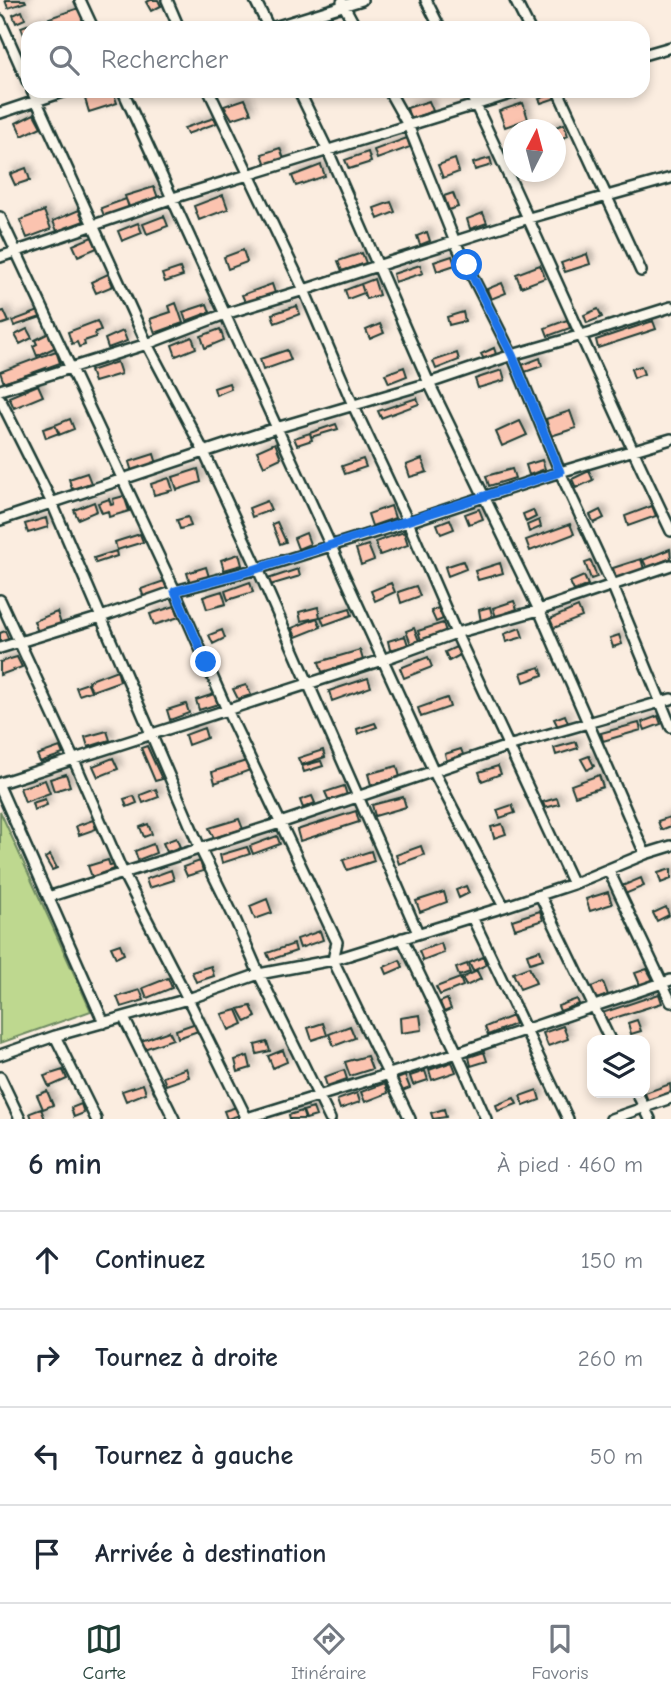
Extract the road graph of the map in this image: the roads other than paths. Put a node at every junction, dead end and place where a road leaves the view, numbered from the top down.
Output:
1 (80, 0) edge
2 (167, 0) edge
3 (255, 0) edge
4 (362, 0) edge
5 (426, 0) edge
6 (515, 0) edge
7 (342, 3) edge
8 (0, 20) edge
9 (90, 21) edge
10 (176, 21) edge
11 (266, 21) edge
12 (290, 21) edge
13 (352, 21) edge
14 (436, 21) edge
15 (525, 21) edge
16 (671, 47) edge
17 (650, 53) edge
18 (21, 67) edge
19 (35, 98) edge
20 (45, 98) edge
21 (126, 98) edge
22 (212, 98) edge
23 (302, 98) edge
24 (393, 98) edge
25 (473, 98) edge
26 (496, 98) edge
27 (561, 98) edge
28 (36, 101) junction
29 (476, 104) junction
30 (0, 113) edge
31 (408, 125) junction
32 (328, 151) junction
33 (249, 174) junction
34 (671, 178) edge
35 (608, 197) junction
36 (173, 198) junction
37 (0, 217) edge
38 (529, 218) junction
39 (93, 225) junction
40 (455, 242) junction
41 (17, 251) junction
42 (0, 257) edge
43 (377, 266) junction
44 (641, 271) dead end
45 (304, 290) junction
46 (671, 307) edge
47 (225, 314) junction
48 (582, 335) junction
49 (147, 344) junction
50 (512, 355) junction
51 (72, 368) junction
52 (429, 383) junction
53 (0, 390) edge
54 (0, 399) edge
55 (353, 405) junction
56 (276, 428) junction
57 (671, 439) edge
58 (632, 450) junction
59 (204, 452) junction
60 (560, 472) junction
61 (123, 479) junction
62 (484, 497) junction
63 (52, 503) junction
64 (0, 520) edge
65 (408, 522) junction
66 (671, 531) edge
67 (330, 545) junction
68 (671, 565) edge
69 (258, 569) junction
70 (612, 584) junction
71 (175, 591) junction
72 (0, 600) edge
73 (539, 610) junction
74 (101, 617) junction
75 (456, 633) junction
76 (19, 641) junction
77 (0, 648) edge
78 (382, 660) junction
79 (309, 683) junction
80 (671, 699) edge
81 (660, 702) junction
82 (228, 710) junction
83 (589, 724) junction
84 (671, 727) edge
85 (152, 733) junction
86 (508, 746) junction
87 (74, 760) junction
88 (433, 771) junction
89 (0, 786) edge
90 (359, 796) junction
91 (281, 823) junction
92 (671, 846) edge
93 (200, 848) junction
94 (645, 854) junction
95 (608, 870) junction
96 (123, 873) junction
97 (573, 884) junction
98 (540, 895) junction
99 (48, 897) junction
100 (504, 907) junction
101 (472, 917) junction
102 (418, 933) junction
103 (402, 938) junction
104 (333, 960) junction
105 (259, 974) junction
106 (666, 982) edge
107 (188, 999) junction
108 (671, 1002) edge
109 (593, 1007) junction
110 (124, 1018) junction
111 (104, 1023) junction
112 (526, 1029) junction
113 (607, 1035) edge
114 (55, 1036) junction
115 (457, 1053) junction
116 (0, 1055) edge
117 (388, 1074) junction
118 (0, 1077) edge
119 (319, 1096) junction
120 (640, 1098) edge
121 (671, 1098) edge
122 (644, 1107) junction
123 (20, 1119) edge
124 (96, 1119) edge
125 (174, 1119) edge
126 (246, 1119) edge
127 (330, 1119) edge
128 (410, 1119) edge
129 (485, 1119) edge
130 (568, 1119) edge
131 (611, 1119) edge
132 (650, 1119) edge

1 - 9 street
2 - 10 street
3 - 11 street
4 - 7 street
5 - 14 street
6 - 15 street
7 - 12 street
7 - 13 street
8 - 18 street
16 - 17 street
19 - 28 street
20 - 28 street
21 - 36 street
22 - 33 street
23 - 32 street
24 - 31 street
25 - 29 street
26 - 29 street
27 - 35 street
28 - 30 street
28 - 39 street
29 - 31 street
29 - 38 street
31 - 32 street
31 - 40 street
32 - 33 street
32 - 43 street
33 - 36 street
33 - 45 street
34 - 35 street
35 - 38 street
35 - 44 street
36 - 39 street
36 - 47 street
37 - 41 street
38 - 40 street
38 - 48 street
39 - 41 street
39 - 49 street
40 - 43 street
40 - 50 street
41 - 42 street
41 - 51 street
43 - 45 street
43 - 52 street
45 - 47 street
45 - 55 street
46 - 48 street
47 - 49 street
47 - 56 street
48 - 50 street
48 - 58 street
49 - 51 street
49 - 59 street
50 - 52 street
50 - 60 street
51 - 53 street
51 - 61 street
52 - 55 street
52 - 62 street
54 - 63 street
55 - 56 street
55 - 65 street
56 - 59 street
56 - 67 street
57 - 58 street
58 - 60 street
58 - 66 street
59 - 61 street
59 - 69 street
60 - 62 street
60 - 70 street
61 - 63 street
61 - 71 street
62 - 65 street
62 - 73 street
63 - 64 street
63 - 74 street
65 - 67 street
65 - 75 street
67 - 69 street
67 - 78 street
68 - 70 street
69 - 71 street
69 - 79 street
70 - 73 street
70 - 81 street
71 - 74 street
71 - 82 street
72 - 76 street
73 - 75 street
73 - 83 street
74 - 76 street
74 - 85 street
75 - 78 street
75 - 86 street
76 - 77 street
76 - 87 street
78 - 79 street
78 - 88 street
79 - 82 street
79 - 90 street
80 - 81 street
81 - 83 street
81 - 84 street
82 - 85 street
82 - 91 street
83 - 86 street
83 - 94 street
85 - 87 street
85 - 93 street
86 - 88 street
86 - 97 street
87 - 89 street
87 - 96 street
88 - 90 street
88 - 100 street
89 - 99 street
90 - 91 street
90 - 102 street
91 - 93 street
91 - 104 street
92 - 94 street
93 - 96 street
93 - 105 street
94 - 95 street
95 - 97 street
95 - 106 street
96 - 99 street
96 - 107 street
97 - 98 street
98 - 100 street
98 - 109 street
99 - 111 street
100 - 101 street
101 - 102 street
101 - 112 street
102 - 103 street
103 - 104 street
103 - 115 street
104 - 105 street
104 - 117 street
105 - 107 street
105 - 119 street
106 - 108 street
106 - 109 street
107 - 110 street
107 - 126 street
109 - 112 street
109 - 113 street
110 - 111 street
110 - 125 street
111 - 114 street
112 - 115 street
112 - 130 street
114 - 116 street
114 - 124 street
115 - 117 street
115 - 129 street
117 - 119 street
117 - 128 street
118 - 123 street
119 - 126 street
119 - 127 street
120 - 122 street
121 - 122 street
122 - 131 street
122 - 132 street

